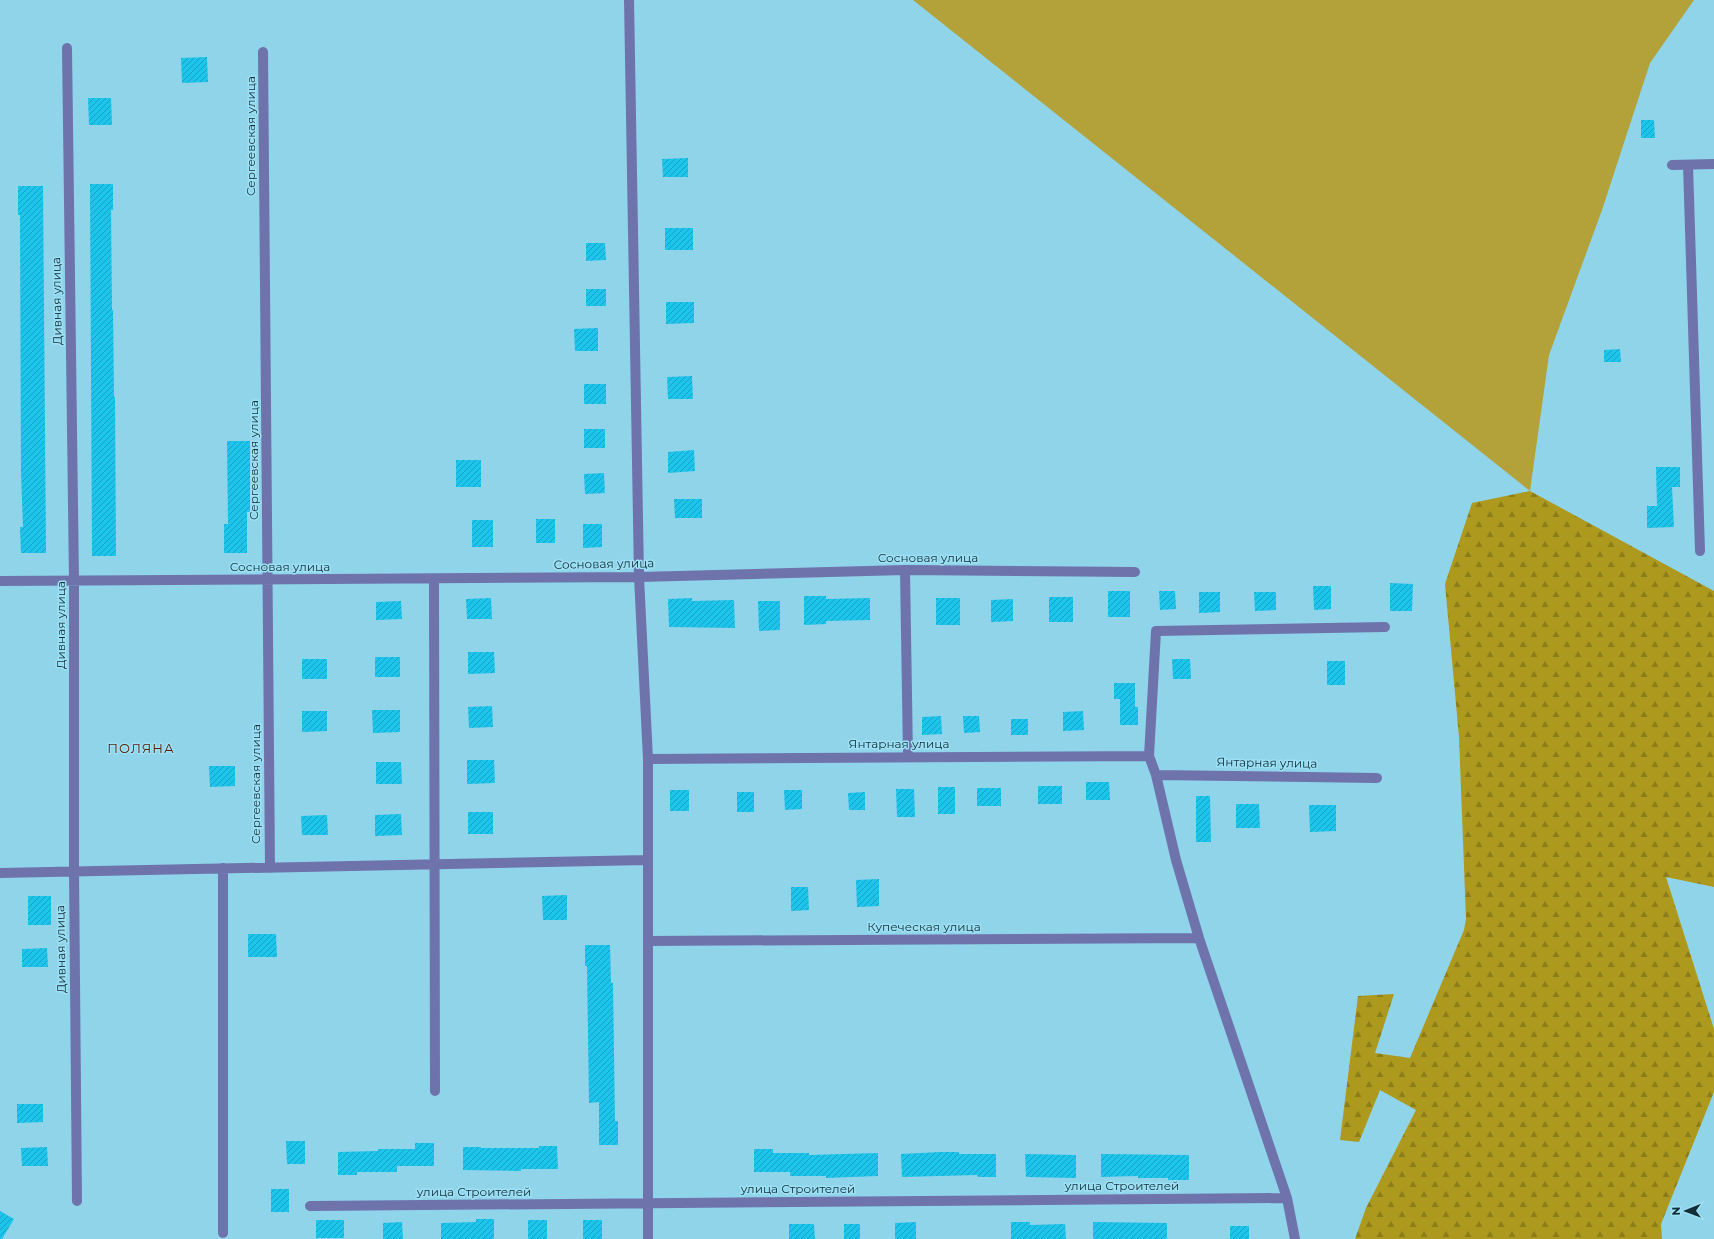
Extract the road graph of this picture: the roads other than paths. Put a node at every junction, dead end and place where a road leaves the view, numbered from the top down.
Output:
1 (629, 0) edge
2 (66, 48) dead end
3 (263, 52) dead end
4 (1714, 164) edge
5 (1672, 165) dead end
6 (1688, 165) junction
7 (1700, 551) dead end
8 (905, 570) junction
9 (1135, 572) dead end
10 (638, 577) junction
11 (434, 579) junction
12 (268, 580) junction
13 (0, 581) edge
14 (74, 581) junction
15 (1385, 627) dead end
16 (1149, 756) junction
17 (908, 757) junction
18 (648, 759) junction
19 (1156, 775) junction
20 (1377, 778) dead end
21 (648, 860) junction
22 (436, 864) junction
23 (223, 868) junction
24 (270, 868) junction
25 (74, 871) junction
26 (0, 873) edge
27 (1199, 938) junction
28 (649, 941) junction
29 (435, 1091) dead end
30 (1287, 1198) junction
31 (77, 1201) dead end
32 (648, 1203) junction
33 (310, 1206) dead end
34 (223, 1234) dead end
35 (648, 1239) edge
36 (1295, 1239) edge

1 - 10 street
2 - 14 street, Дивная улица
3 - 12 street, Сергеевская улица
4 - 6 street
5 - 6 street
6 - 7 street
8 - 9 street, Сосновая улица
8 - 10 street, Сосновая улица
8 - 17 street
10 - 11 street, Сосновая улица
10 - 18 street
11 - 12 street, Сосновая улица
11 - 22 street
12 - 14 street, Сосновая улица
12 - 24 street, Сергеевская улица
13 - 14 street, Сосновая улица
14 - 25 street, Дивная улица
15 - 16 street
16 - 17 street, Янтарная улица
16 - 19 street
17 - 18 street, Янтарная улица
18 - 21 street
19 - 20 street, Янтарная улица
19 - 27 street
21 - 22 street
21 - 28 street
22 - 24 street
22 - 29 street
23 - 24 street
23 - 25 street
23 - 34 street
25 - 26 street
25 - 31 street, Дивная улица
27 - 28 street, Купеческая улица
27 - 30 street
28 - 32 street
30 - 32 street, улица Строителей
30 - 36 street
32 - 33 street, улица Строителей
32 - 35 street

